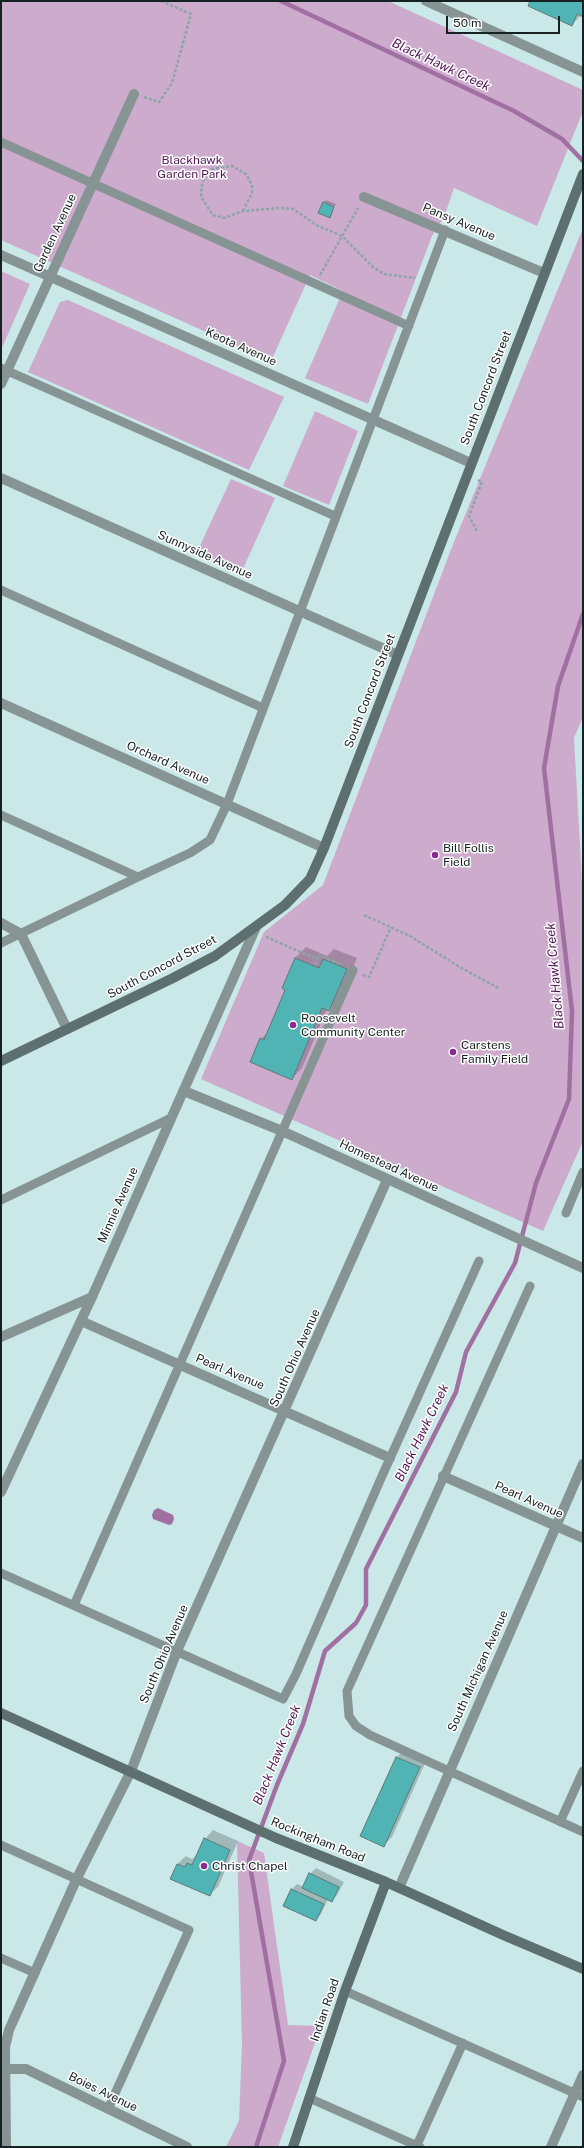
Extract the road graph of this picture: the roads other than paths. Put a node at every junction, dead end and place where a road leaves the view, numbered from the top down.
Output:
1 (426, 1) edge
2 (583, 72) edge
3 (134, 94) road end
4 (1, 142) edge
5 (583, 174) edge
6 (93, 183) junction
7 (364, 197) road end
8 (445, 230) junction
9 (1, 255) edge
10 (544, 273) junction
11 (49, 276) junction
12 (409, 326) junction
13 (4, 369) edge
14 (1, 384) edge
15 (372, 420) junction
16 (471, 463) junction
17 (1, 478) edge
18 (335, 516) junction
19 (1, 590) edge
20 (299, 612) junction
21 (398, 655) junction
22 (1, 703) edge
23 (263, 708) junction
24 (227, 804) junction
25 (1, 815) edge
26 (324, 848) junction
27 (138, 877) junction
28 (1, 923) edge
29 (256, 927) junction
30 (21, 934) junction
31 (1, 943) edge
32 (353, 970) dead end
33 (67, 1029) junction
34 (1, 1061) edge
35 (184, 1092) junction
36 (172, 1118) junction
37 (282, 1131) junction
38 (583, 1172) edge
39 (387, 1180) junction
40 (1, 1200) edge
41 (566, 1213) dead end
42 (479, 1261) dead end
43 (583, 1268) edge
44 (530, 1286) dead end
45 (92, 1297) junction
46 (81, 1321) junction
47 (1, 1337) edge
48 (180, 1365) junction
49 (286, 1410) junction
50 (390, 1458) junction
51 (583, 1464) edge
52 (443, 1476) junction
53 (1, 1492) edge
54 (556, 1526) junction
55 (583, 1538) edge
56 (1, 1573) edge
57 (74, 1605) junction
58 (177, 1652) junction
59 (1, 1713) edge
60 (131, 1771) junction
61 (583, 1771) edge
62 (448, 1772) junction
63 (560, 1822) junction
64 (583, 1832) edge
65 (1, 1845) edge
66 (77, 1878) junction
67 (386, 1882) junction
68 (399, 1888) junction
69 (1, 1958) edge
70 (583, 1968) edge
71 (35, 1972) junction
72 (345, 1991) junction
73 (463, 2043) junction
74 (3, 2058) edge
75 (5, 2069) junction
76 (583, 2075) edge
77 (579, 2095) edge
78 (309, 2098) junction
79 (108, 2109) junction
80 (418, 2146) edge
81 (6, 2147) edge
82 (187, 2147) edge
83 (293, 2147) edge
84 (551, 2147) edge

1 - 2 street
3 - 6 street, Garden Avenue
4 - 6 lane
5 - 10 street, South Concord Street
6 - 11 street, Garden Avenue
6 - 12 lane
7 - 8 street, Pansy Avenue
8 - 10 street, Pansy Avenue
8 - 12 lane
9 - 11 street, Keota Avenue
10 - 16 street, South Concord Street
11 - 13 street, Garden Avenue
11 - 15 street, Keota Avenue
12 - 15 lane
13 - 14 street, Garden Avenue
13 - 18 lane
15 - 16 street, Keota Avenue
15 - 18 lane
16 - 21 street, South Concord Street
17 - 20 street, Sunnyside Avenue
18 - 20 lane
19 - 23 lane
20 - 21 street, Sunnyside Avenue
20 - 23 lane
21 - 26 street, South Concord Street
22 - 24 street, Orchard Avenue
23 - 24 lane
24 - 26 street, Orchard Avenue
24 - 27 lane
25 - 27 lane
26 - 29 street, South Concord Street
27 - 30 lane
28 - 30 street
29 - 33 street, South Concord Street
29 - 35 street, Minnie Avenue
30 - 31 lane
30 - 33 street
32 - 37 lane
33 - 34 street, South Concord Street
35 - 36 street, Minnie Avenue
35 - 37 street, Homestead Avenue
36 - 40 lane
36 - 45 street, Minnie Avenue
37 - 39 street, Homestead Avenue
37 - 48 lane
38 - 41 lane
39 - 43 street, Homestead Avenue
39 - 49 street, South Ohio Avenue
42 - 50 lane
44 - 52 lane
45 - 46 street, Minnie Avenue
45 - 47 street
46 - 48 street, Pearl Avenue
46 - 53 street, Minnie Avenue
48 - 49 street, Pearl Avenue
48 - 57 lane
49 - 50 street, Pearl Avenue
49 - 58 street, South Ohio Avenue
50 - 58 lane
51 - 54 street, South Michigan Avenue
52 - 54 street, Pearl Avenue
52 - 62 lane
54 - 55 street, Pearl Avenue
54 - 62 street, South Michigan Avenue
56 - 57 lane
57 - 58 lane
58 - 60 street, South Ohio Avenue
59 - 60 street, Rockingham Road
60 - 66 street, South Ohio Avenue
60 - 67 street, Rockingham Road
61 - 63 lane
62 - 63 lane
62 - 68 street, South Michigan Avenue
63 - 64 lane
65 - 66 lane
66 - 71 street, South Ohio Avenue
66 - 79 lane
67 - 68 street, Rockingham Road
67 - 72 street, Indian Road
68 - 70 street, Rockingham Road
69 - 71 lane
71 - 74 street, South Ohio Avenue
72 - 73 lane
72 - 78 street, Indian Road
73 - 77 lane
73 - 80 lane
74 - 75 street, South Ohio Avenue
75 - 79 street, Boies Avenue
75 - 81 street, South Ohio Avenue
76 - 77 street
77 - 84 street
78 - 80 lane
78 - 83 street, Indian Road
79 - 82 street, Boies Avenue

